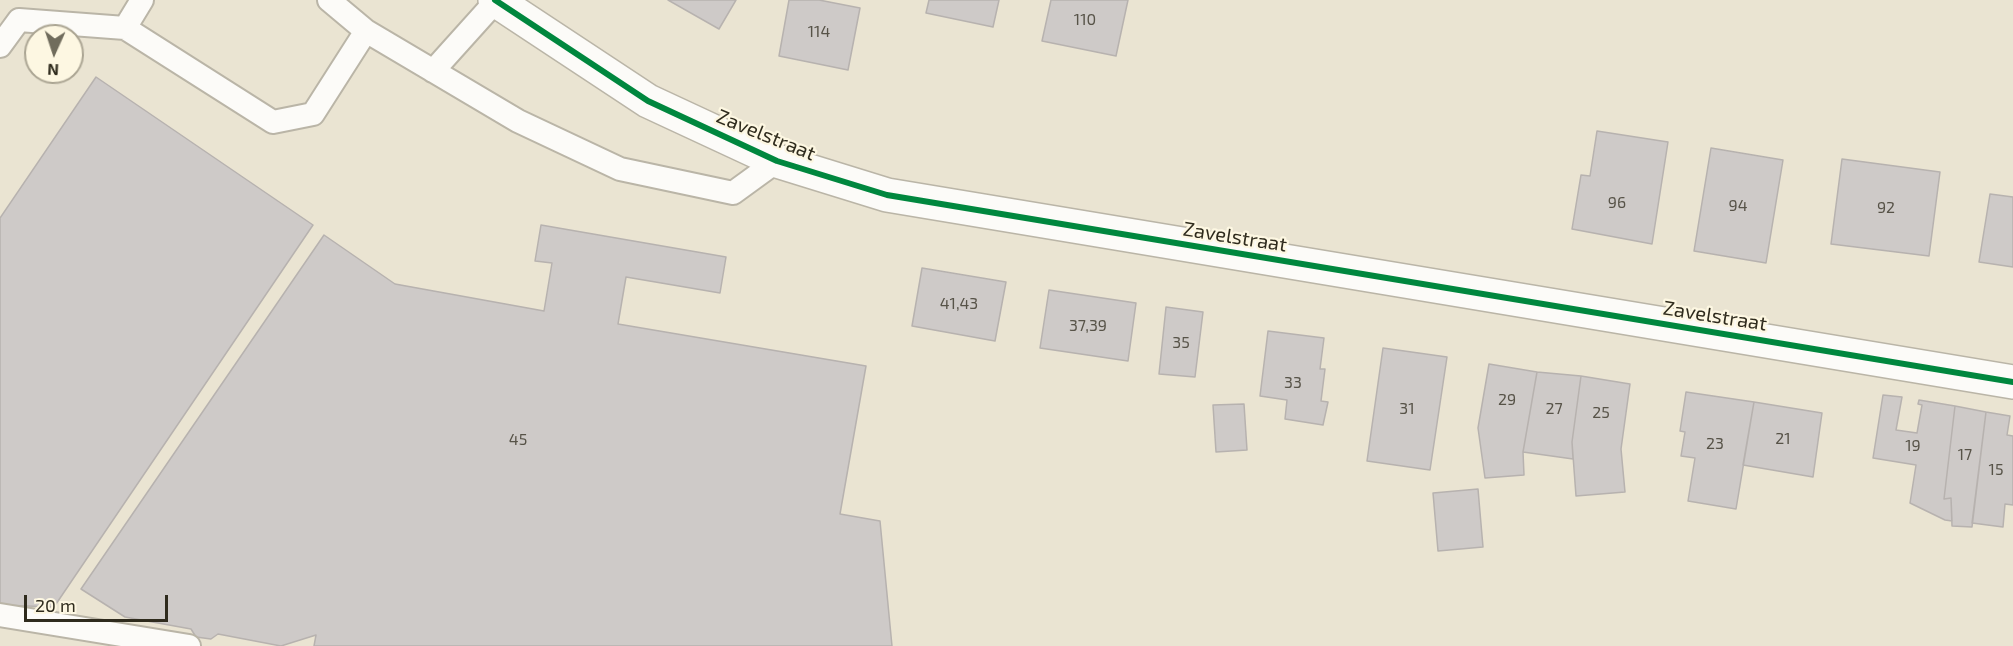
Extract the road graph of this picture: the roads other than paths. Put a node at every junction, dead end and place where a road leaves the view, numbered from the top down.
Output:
1 (142, 0) edge
2 (329, 0) edge
3 (495, 0) edge
4 (124, 28) junction
5 (366, 31) junction
6 (0, 46) edge
7 (433, 71) junction
8 (777, 161) junction
9 (2013, 382) edge
10 (0, 615) edge
11 (189, 646) edge

1 - 4 lane
2 - 5 lane
3 - 7 lane
3 - 8 street, Zavelstraat
4 - 5 lane
4 - 6 lane
5 - 7 lane
7 - 8 lane
8 - 9 street, Zavelstraat
10 - 11 lane

